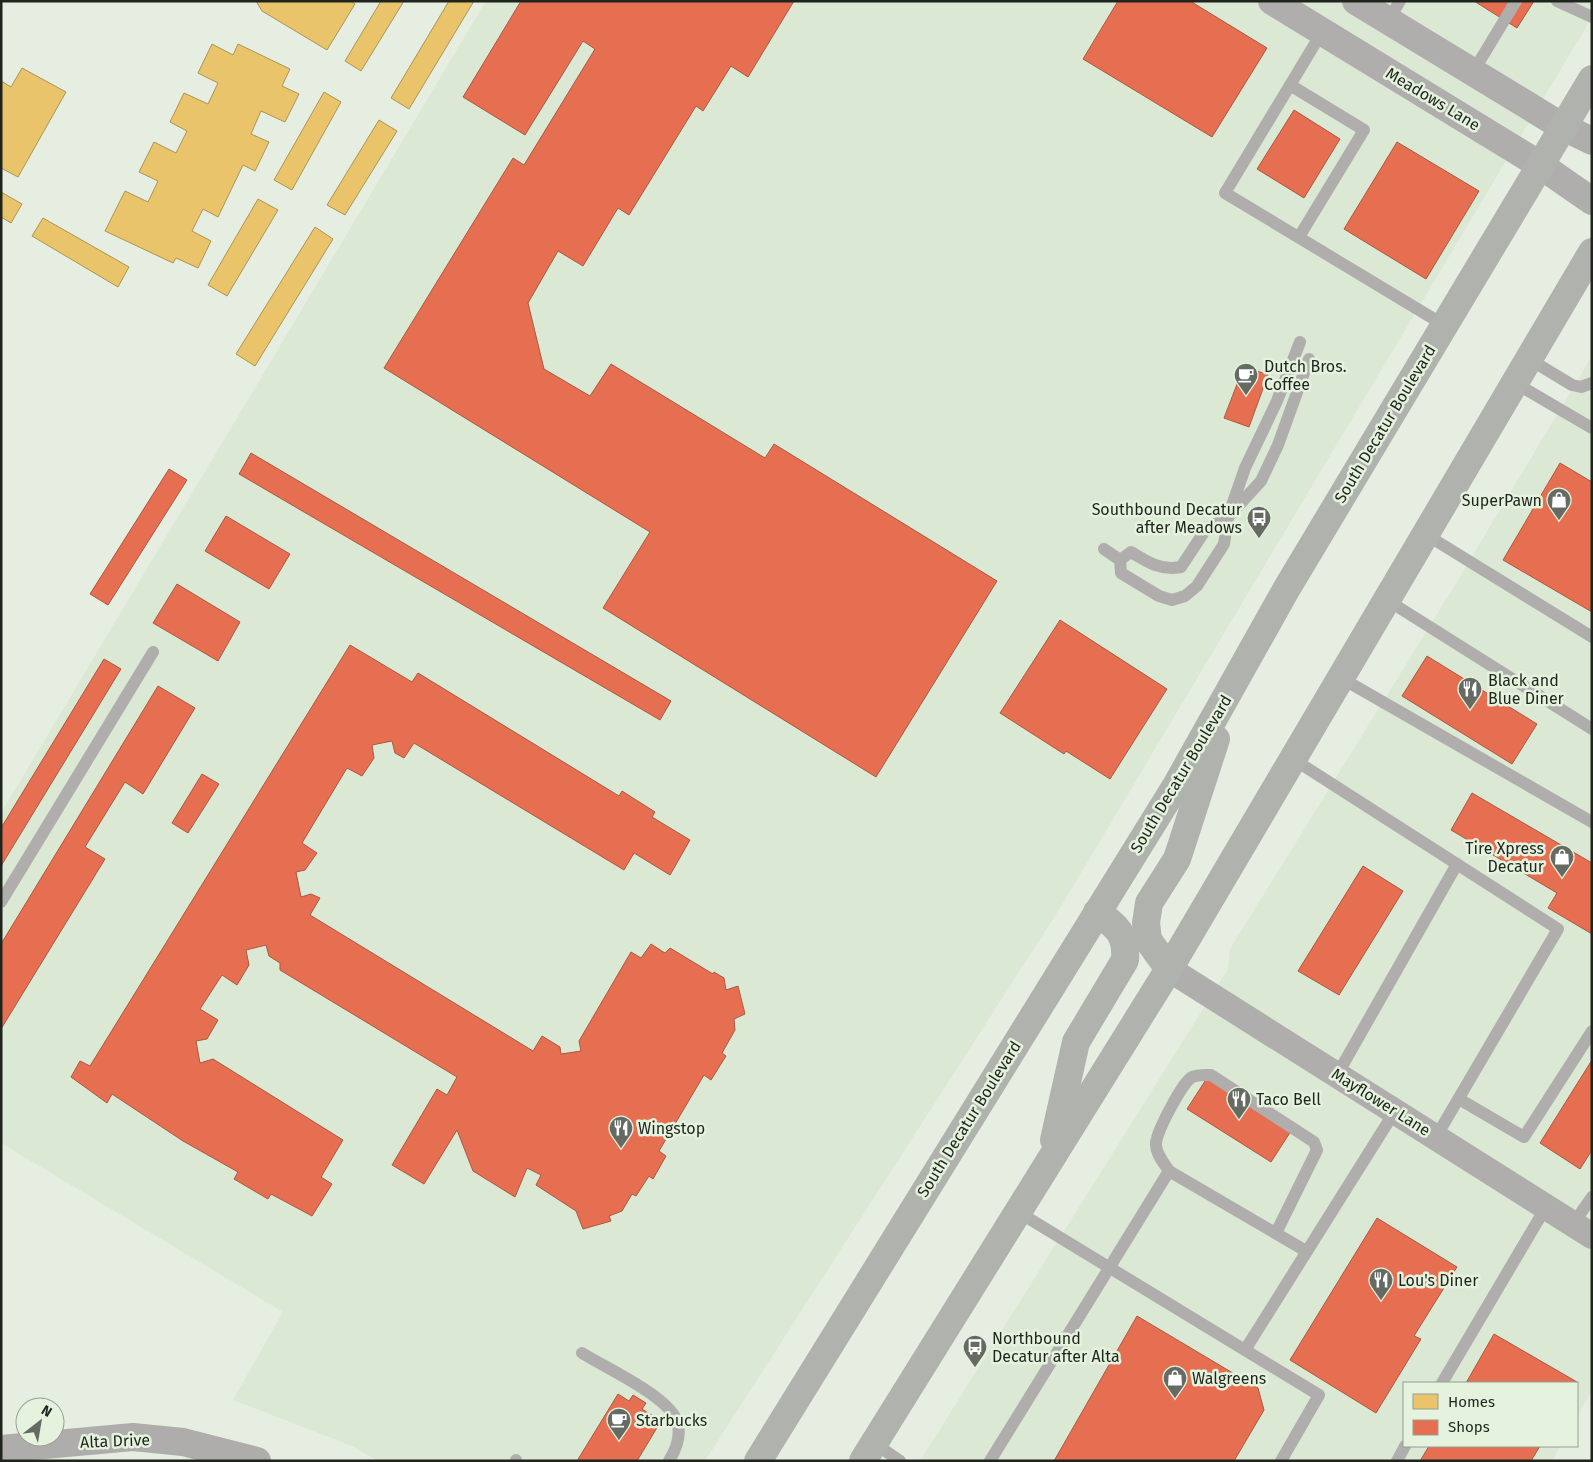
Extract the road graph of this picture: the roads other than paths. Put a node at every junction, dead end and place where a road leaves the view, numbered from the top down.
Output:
1 (1272, 1) edge
2 (1356, 1) edge
3 (1516, 1) edge
4 (1562, 2) edge
5 (1394, 11) edge
6 (1592, 17) edge
7 (1322, 32) junction
8 (1473, 72) junction
9 (1592, 79) edge
10 (1290, 86) junction
11 (1563, 127) junction
12 (1592, 142) edge
13 (1540, 165) junction
14 (1592, 201) edge
15 (1299, 237) junction
16 (1592, 252) edge
17 (1444, 325) junction
18 (1300, 342) dead end
19 (1309, 359) dead end
20 (1529, 359) junction
21 (1515, 383) junction
22 (1592, 383) edge
23 (1592, 428) edge
24 (1228, 517) junction
25 (1425, 534) junction
26 (1104, 549) dead end
27 (1120, 560) junction
28 (1387, 600) junction
29 (1592, 638) edge
30 (153, 652) dead end
31 (1341, 678) junction
32 (1235, 683) junction
33 (1592, 729) edge
34 (1293, 759) junction
35 (1592, 822) edge
36 (1457, 864) junction
37 (1, 902) edge
38 (1097, 912) junction
39 (1169, 968) junction
40 (1592, 1031) edge
41 (1337, 1075) junction
42 (1458, 1099) junction
43 (1395, 1111) junction
44 (1436, 1137) junction
45 (1050, 1161) junction
46 (1168, 1171) junction
47 (1592, 1197) edge
48 (1546, 1206) junction
49 (1018, 1212) junction
50 (1582, 1230) edge
51 (1276, 1233) junction
52 (1306, 1251) junction
53 (1109, 1267) junction
54 (1245, 1350) junction
55 (582, 1353) dead end
56 (1443, 1382) edge
57 (1404, 1447) edge
58 (1, 1449) edge
59 (869, 1452) edge
60 (254, 1460) edge
61 (669, 1461) edge
62 (758, 1461) edge
63 (900, 1461) edge
64 (990, 1461) edge
65 (1281, 1461) edge
66 (1396, 1461) edge

1 - 7 street, Meadows Lane
2 - 5 street
3 - 8 lane
4 - 6 lane
5 - 8 street
7 - 10 lane
7 - 13 street, Meadows Lane
8 - 11 street
9 - 11 main road, South Decatur Boulevard
10 - 15 lane
10 - 15 lane
11 - 12 street
11 - 13 main road, South Decatur Boulevard
13 - 14 street, Meadows Lane
13 - 17 main road, South Decatur Boulevard
15 - 17 lane
16 - 20 main road
17 - 32 main road, South Decatur Boulevard
18 - 24 lane
19 - 24 lane
20 - 21 main road
20 - 22 lane
21 - 23 lane
21 - 25 main road
24 - 27 lane
24 - 27 lane
25 - 28 main road
25 - 29 lane
26 - 27 lane
28 - 31 main road
28 - 33 lane
30 - 37 lane
31 - 34 main road
31 - 35 lane
32 - 38 main road, South Decatur Boulevard
32 - 39 main road
34 - 36 lane
34 - 39 main road
36 - 41 lane
36 - 42 lane
38 - 45 main road
38 - 62 main road, South Decatur Boulevard
39 - 41 street, Mayflower Lane
39 - 45 main road
40 - 42 lane
41 - 43 street, Mayflower Lane
42 - 44 lane
43 - 44 street, Mayflower Lane
43 - 52 lane
44 - 48 street, Mayflower Lane
45 - 49 main road
46 - 51 lane
46 - 51 lane
46 - 53 lane
47 - 50 lane
48 - 50 street, Mayflower Lane
48 - 56 lane
49 - 53 lane
49 - 59 main road
51 - 52 lane
52 - 54 lane
53 - 54 lane
53 - 64 lane
54 - 65 lane
55 - 61 lane
57 - 66 lane
58 - 60 main road, Alta Drive
59 - 63 lane

